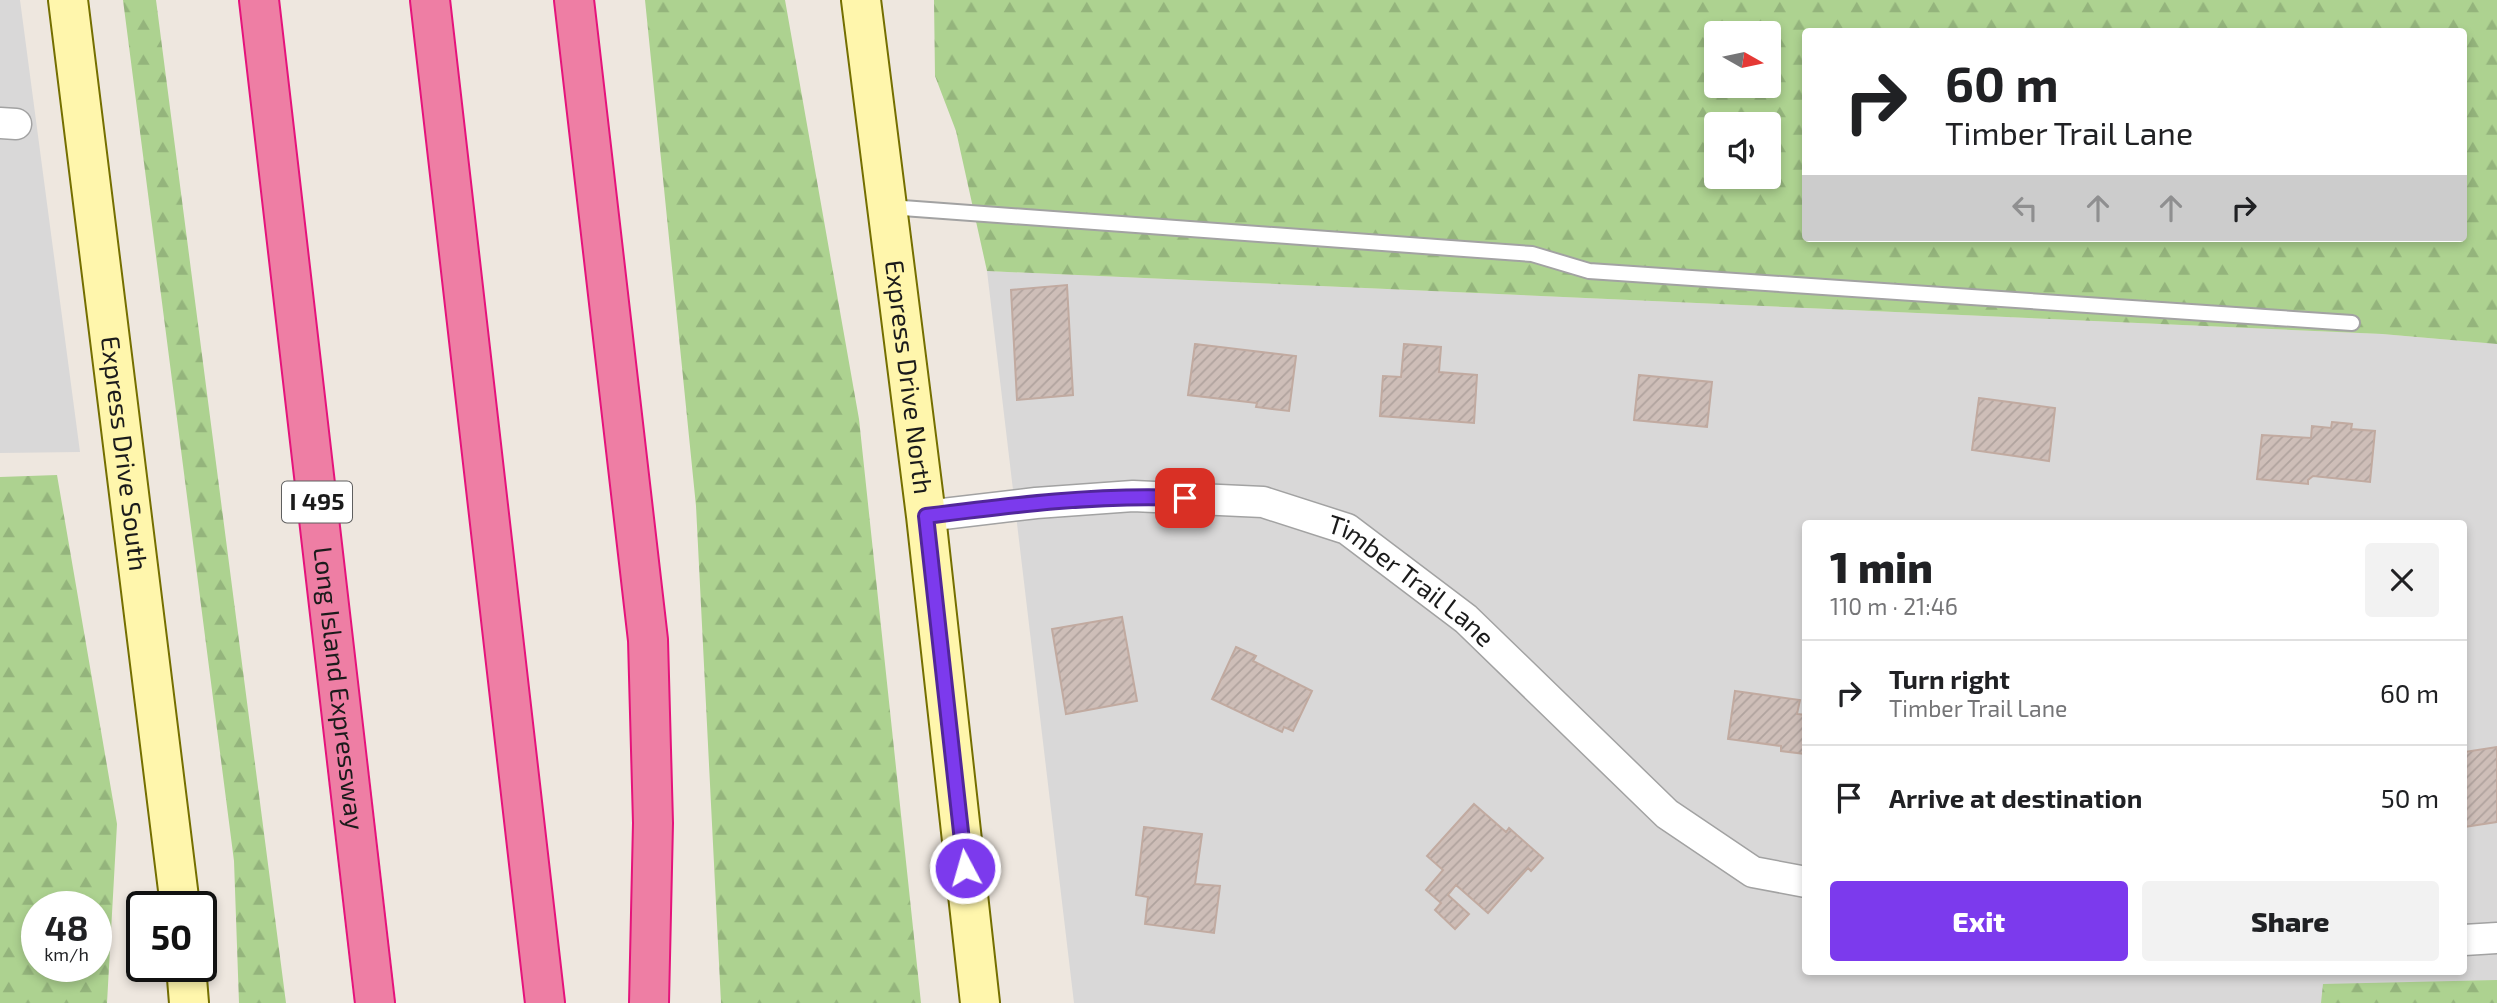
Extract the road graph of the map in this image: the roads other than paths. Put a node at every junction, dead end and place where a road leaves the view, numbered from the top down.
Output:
1 (68, 0) edge
2 (259, 0) edge
3 (430, 0) edge
4 (574, 0) edge
5 (861, 0) edge
6 (888, 206) junction
7 (2352, 323) dead end
8 (926, 516) junction
9 (1802, 881) edge
10 (178, 891) edge
11 (2497, 938) edge
12 (2467, 940) edge
13 (187, 982) edge
14 (189, 1003) edge
15 (375, 1003) edge
16 (545, 1003) edge
17 (649, 1003) edge
18 (980, 1003) edge

1 - 10 main road, Express Drive South
2 - 15 highway, Long Island Expressway / I 495
3 - 16 highway
4 - 17 highway
5 - 6 main road, Express Drive North
6 - 7 lane
6 - 8 main road, Express Drive North
8 - 9 street, Timber Trail Lane
8 - 18 main road, Express Drive North
11 - 12 street
13 - 14 main road

